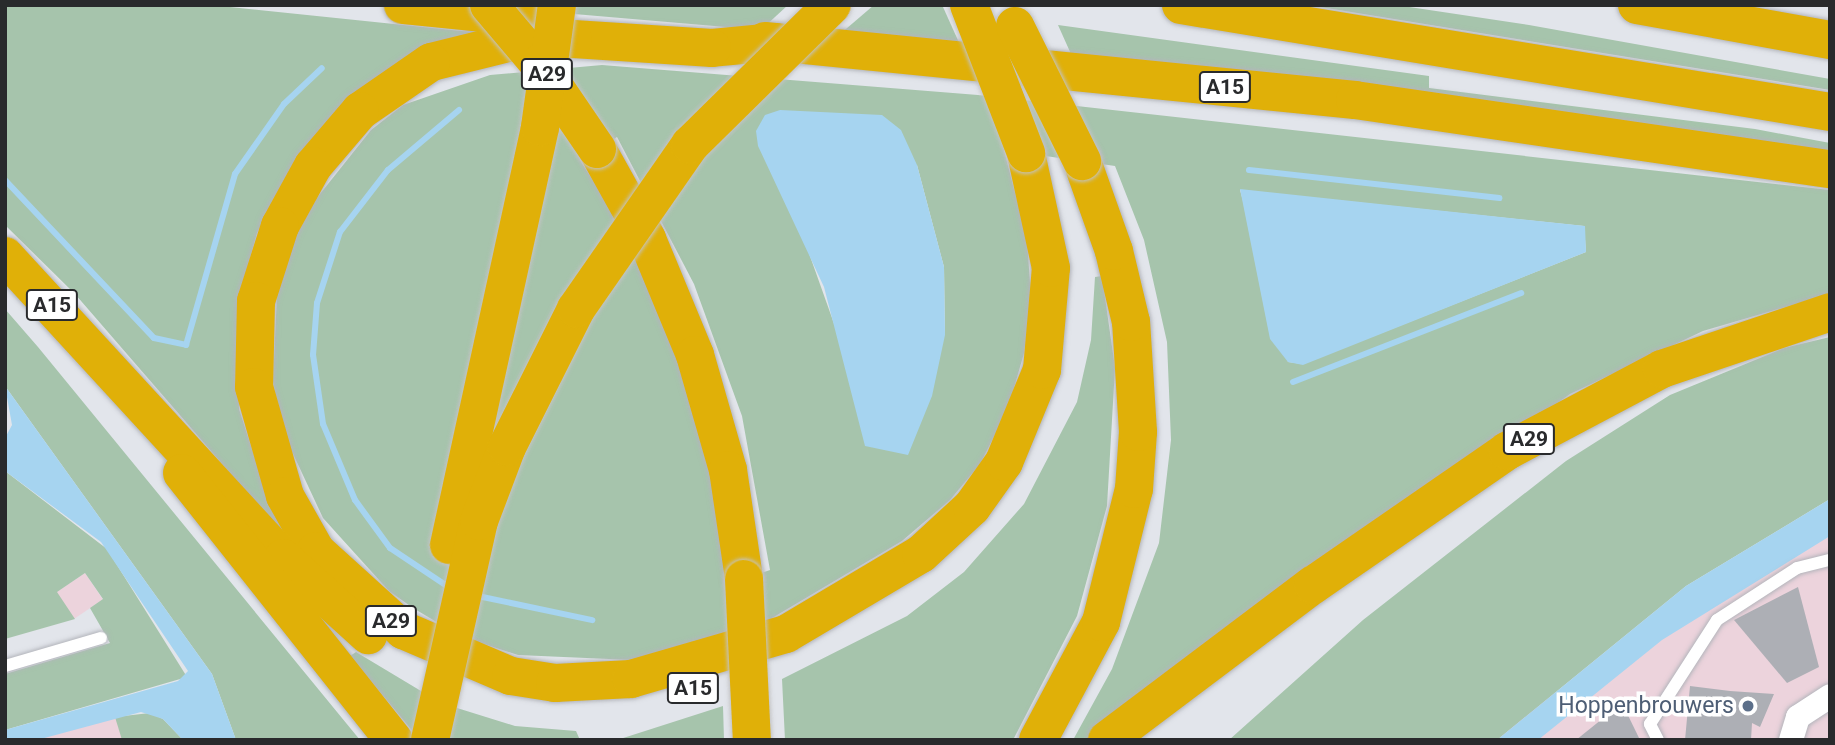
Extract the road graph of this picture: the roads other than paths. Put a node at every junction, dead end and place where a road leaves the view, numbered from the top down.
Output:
1 (403, 5) edge
2 (489, 5) edge
3 (557, 5) edge
4 (832, 5) edge
5 (969, 5) edge
6 (1181, 5) edge
7 (1637, 5) edge
8 (1011, 15) edge
9 (1830, 40) edge
10 (775, 42) junction
11 (1830, 112) edge
12 (1054, 157) junction
13 (1830, 169) edge
14 (5, 256) edge
15 (1830, 312) edge
16 (97, 355) junction
17 (1830, 560) edge
18 (100, 638) dead end
19 (5, 666) edge
20 (1830, 696) edge
21 (394, 740) edge
22 (429, 740) edge
23 (752, 740) edge
24 (1038, 740) edge
25 (1107, 740) edge
26 (1658, 740) edge
27 (1791, 740) edge

1 - 10 highway, A15
2 - 23 highway, A29, bridge
3 - 22 highway, A29, bridge
4 - 22 highway, bridge
5 - 12 highway, A29, bridge
6 - 11 highway
7 - 9 highway
8 - 12 highway, A15, bridge
10 - 12 highway, A29
10 - 13 highway, A15
12 - 16 highway, A15
12 - 24 highway, A29
14 - 16 highway, A15
15 - 25 highway, A29
16 - 21 highway, A15
17 - 26 lane
18 - 19 lane
20 - 27 street

